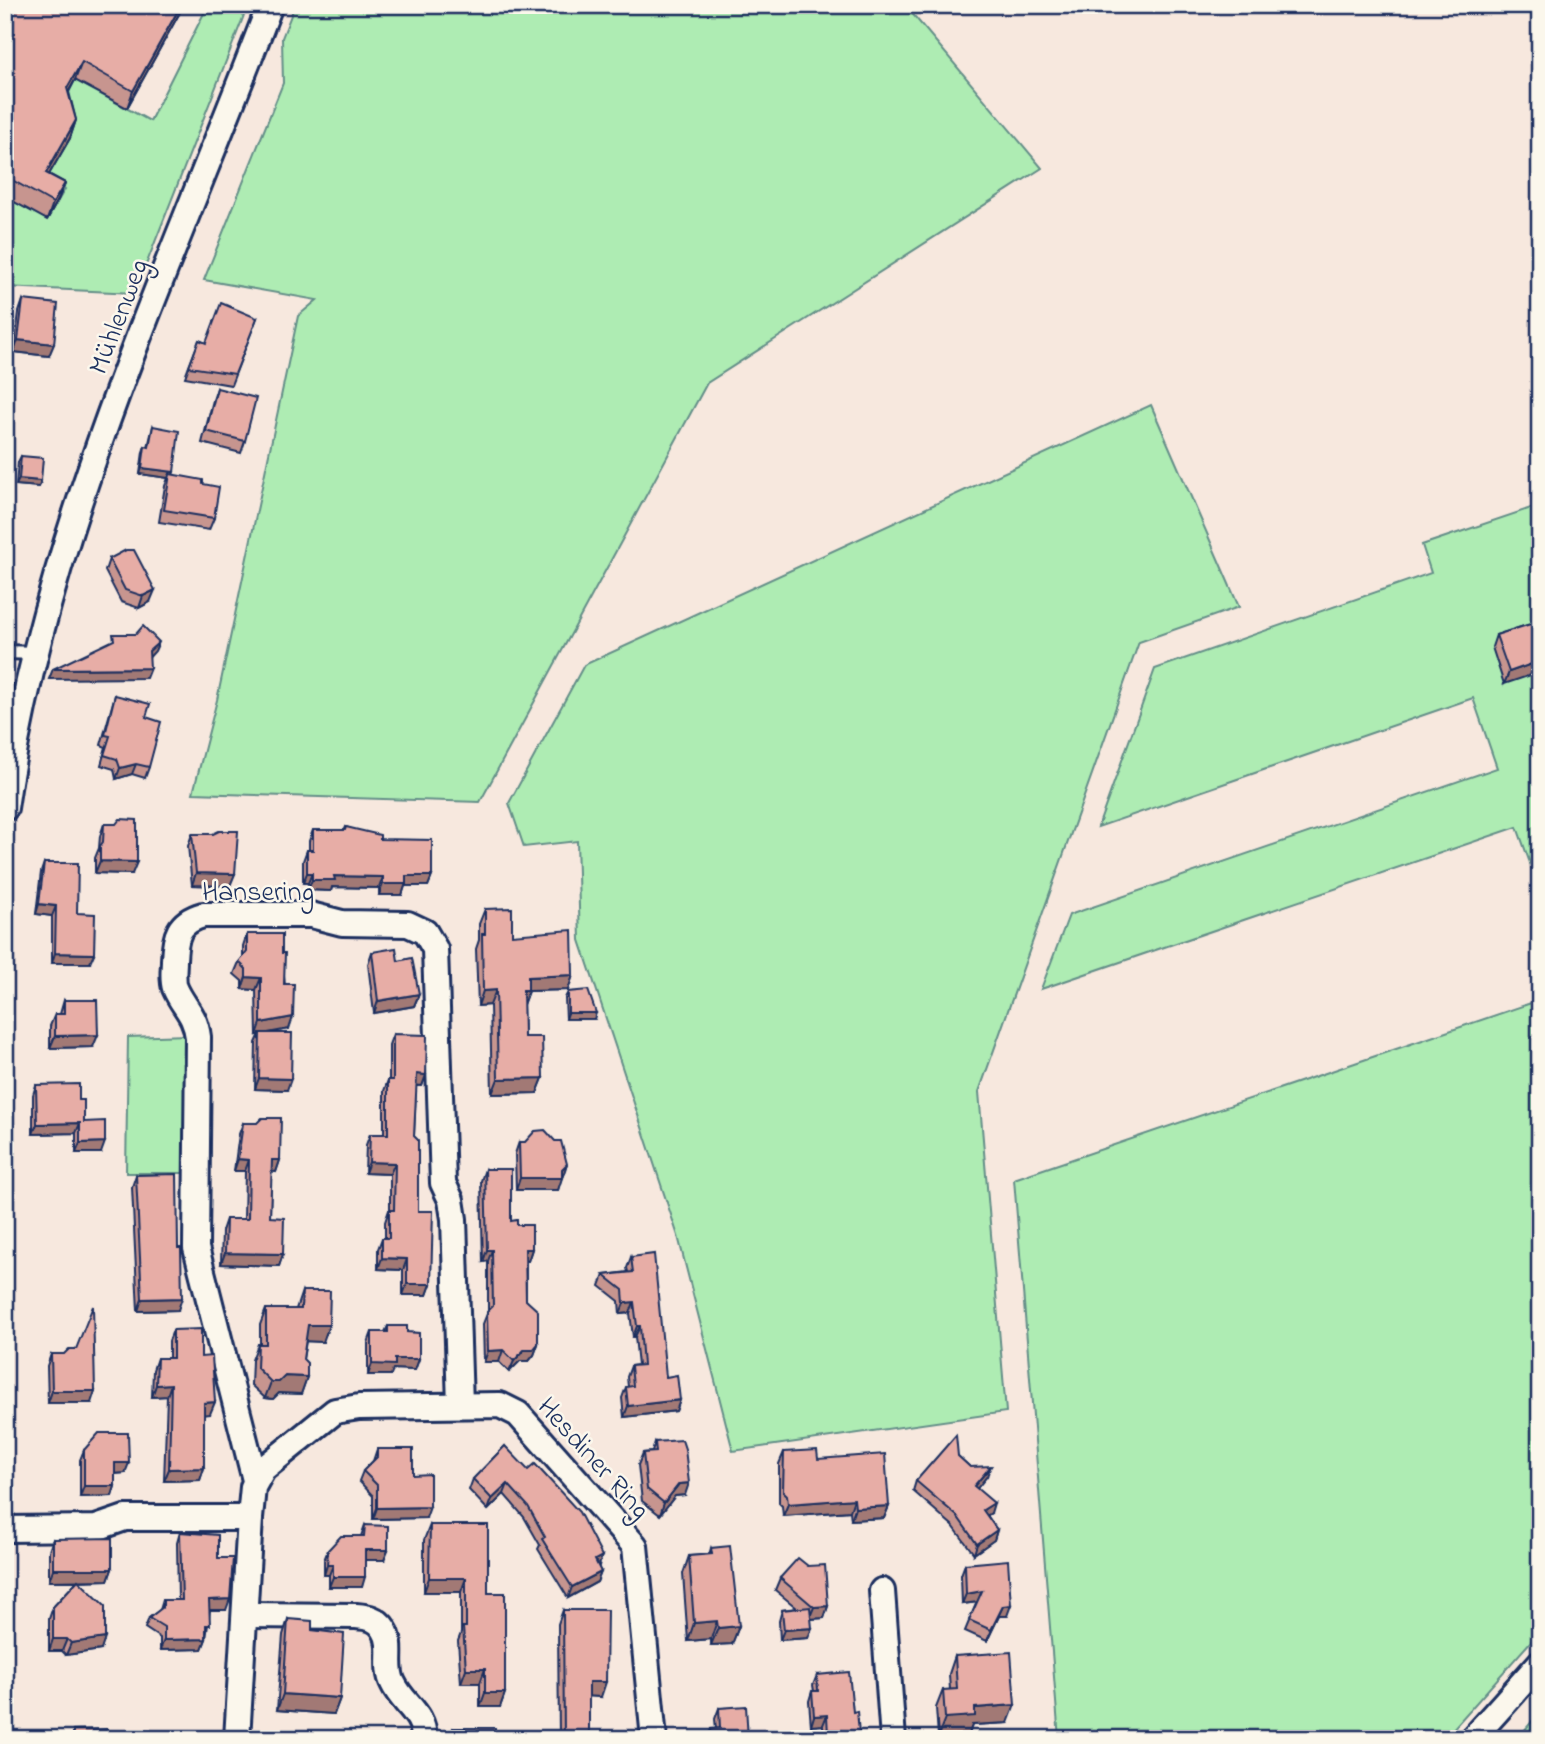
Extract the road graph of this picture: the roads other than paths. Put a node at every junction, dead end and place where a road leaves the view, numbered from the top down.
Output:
1 (270, 5) edge
2 (5, 652) edge
3 (36, 653) junction
4 (5, 808) edge
5 (460, 1405) junction
6 (255, 1479) junction
7 (250, 1518) junction
8 (5, 1529) edge
9 (882, 1591) dead end
10 (245, 1615) junction
11 (1540, 1663) edge
12 (237, 1739) edge
13 (424, 1739) edge
14 (654, 1739) edge
15 (893, 1739) edge
16 (1472, 1739) edge

1 - 3 street, Mühlenweg
2 - 3 lane
3 - 4 street, Mühlenweg
5 - 6 street, Hesdiner Ring
5 - 6 street, Hansering
5 - 14 street, Hesdiner Ring
6 - 7 street
7 - 8 street
7 - 10 street
9 - 15 street
10 - 12 street
10 - 13 street
11 - 16 street

